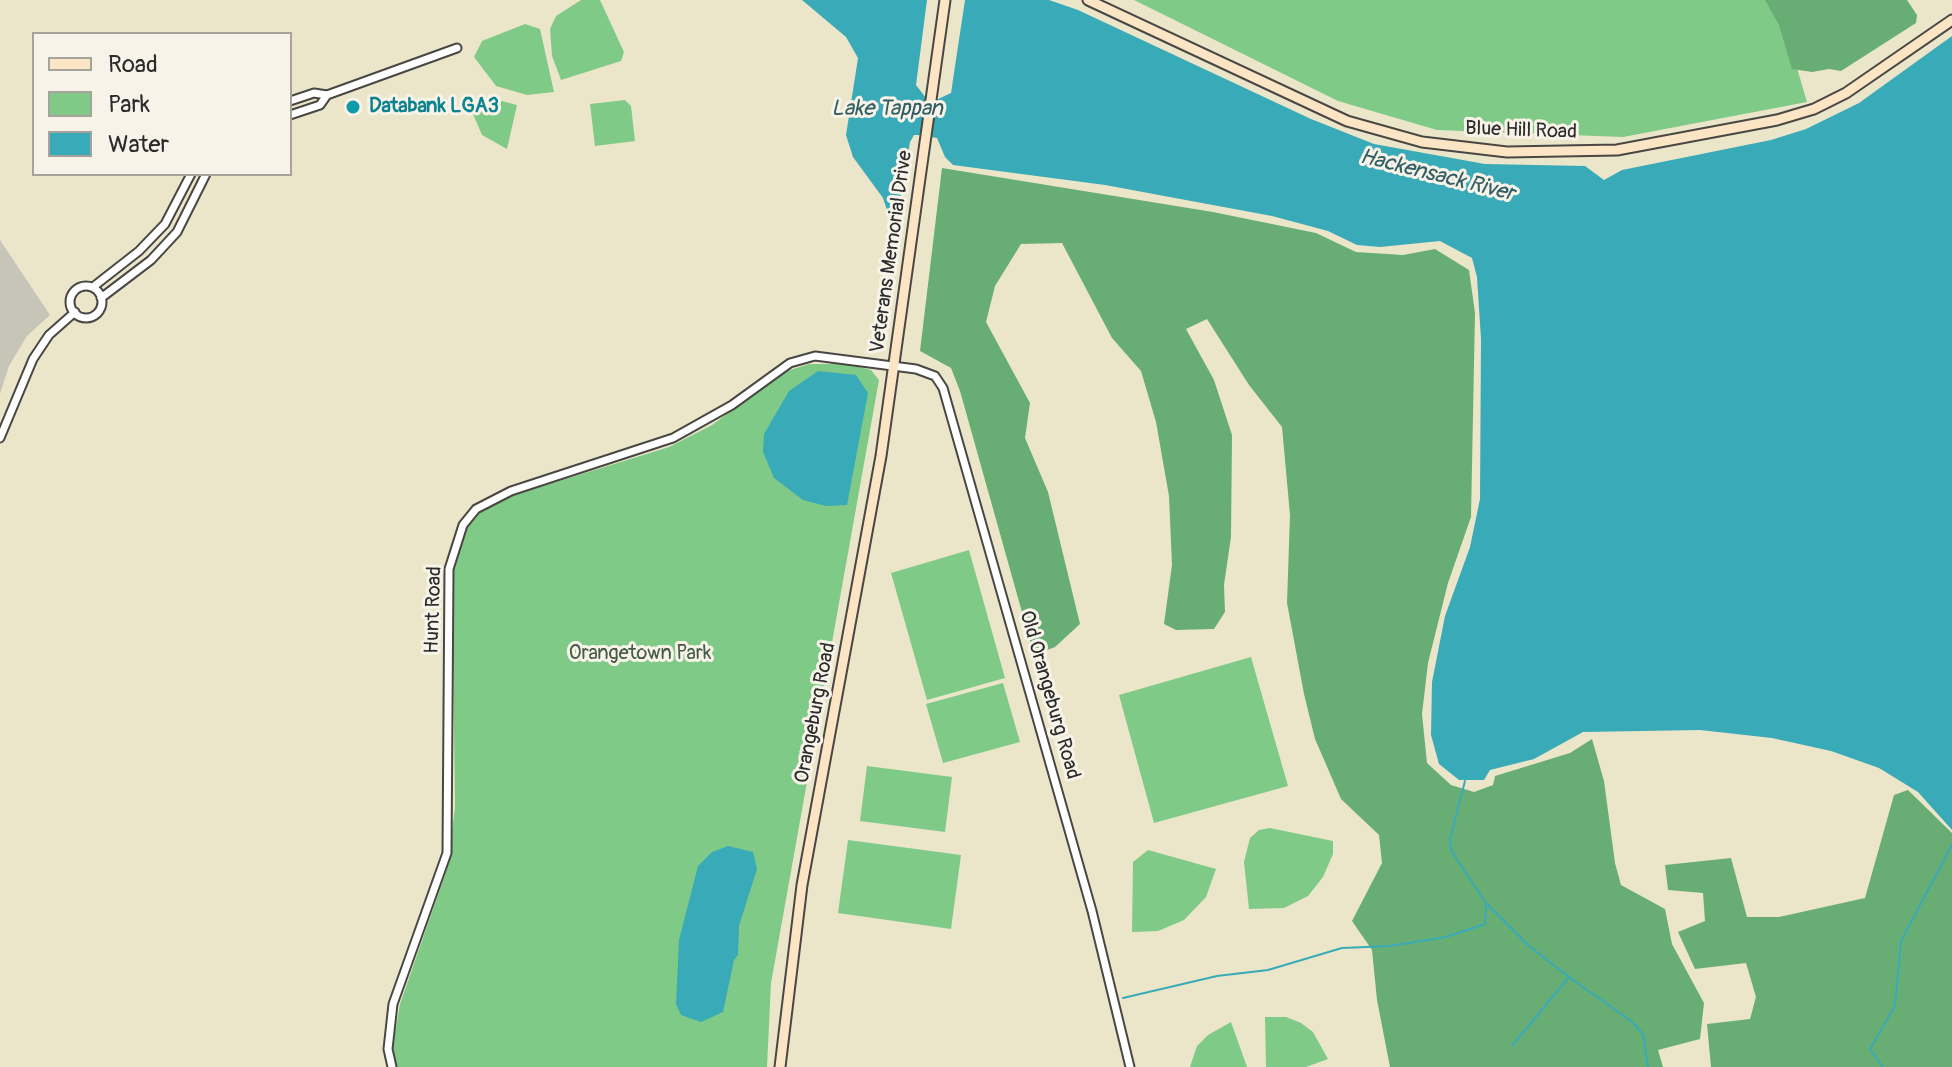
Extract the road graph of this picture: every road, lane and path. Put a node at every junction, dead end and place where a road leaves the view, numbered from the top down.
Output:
1 (945, 0) edge
2 (1088, 0) edge
3 (1952, 20) edge
4 (457, 48) dead end
5 (327, 95) junction
6 (292, 100) edge
7 (292, 114) edge
8 (190, 176) edge
9 (205, 176) edge
10 (166, 221) junction
11 (179, 230) junction
12 (129, 259) junction
13 (137, 270) junction
14 (93, 287) junction
15 (101, 298) junction
16 (75, 312) junction
17 (894, 366) junction
18 (0, 438) edge
19 (392, 1067) edge
20 (780, 1067) edge
21 (1130, 1067) edge

1 - 17 main road, Veterans Memorial Drive
2 - 3 main road, Blue Hill Road
4 - 5 street
5 - 6 street
5 - 7 street
8 - 10 street
9 - 11 street
10 - 11 street
10 - 12 street
11 - 13 street
12 - 13 street
12 - 14 street
13 - 15 street
14 - 15 street
14 - 16 street
15 - 16 street
16 - 18 street
17 - 19 street, Hunt Road
17 - 20 main road, Orangeburg Road
17 - 21 street, Old Orangeburg Road

